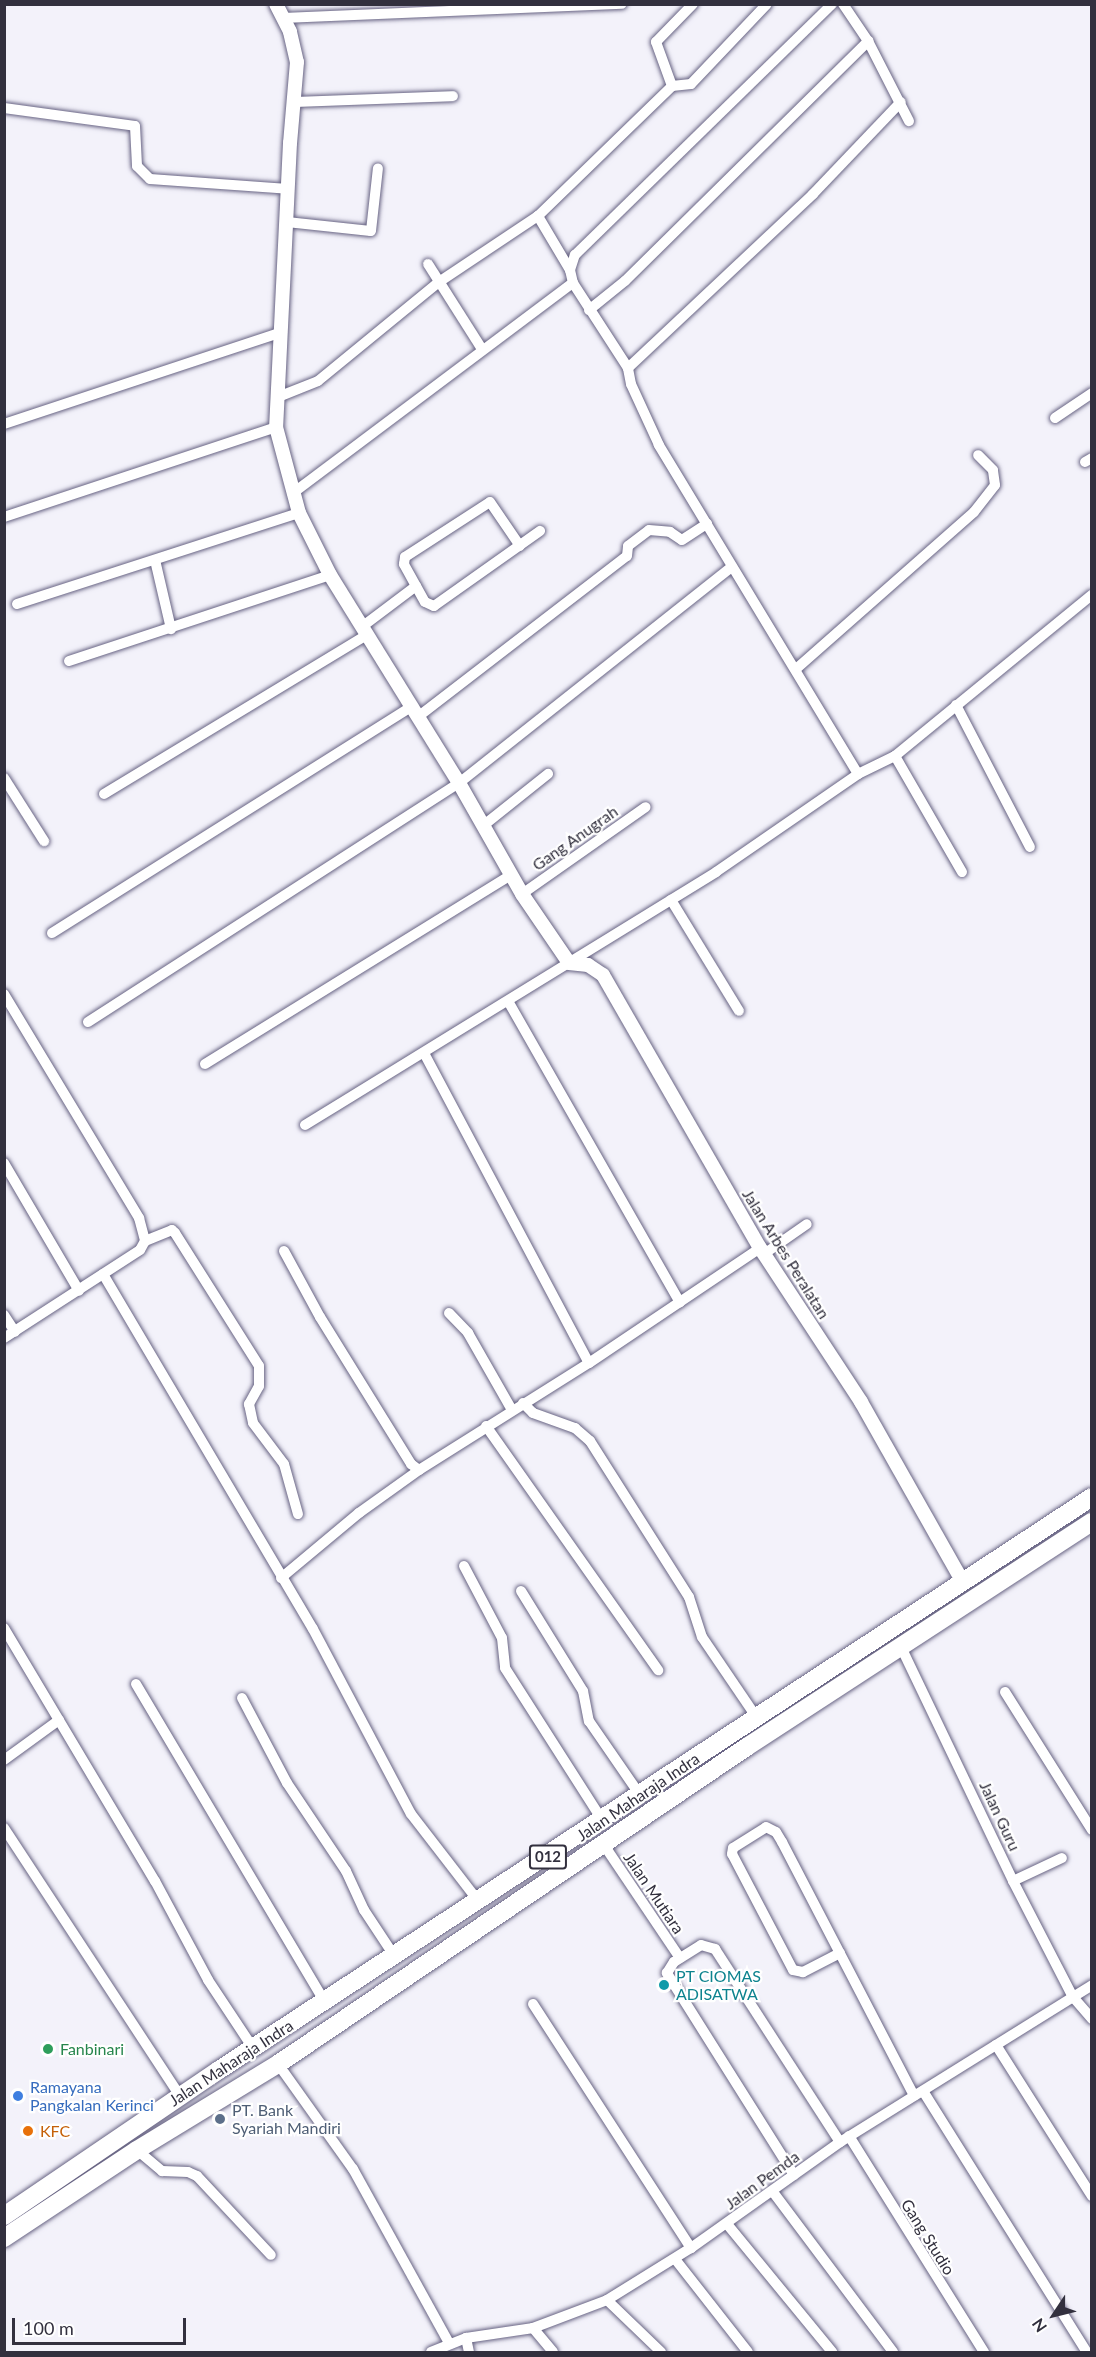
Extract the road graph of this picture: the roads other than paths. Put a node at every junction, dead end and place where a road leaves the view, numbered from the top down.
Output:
1 (276, 4) edge
2 (622, 4) edge
3 (693, 4) edge
4 (767, 4) edge
5 (832, 4) edge
6 (843, 4) edge
7 (283, 18) junction
8 (868, 41) junction
9 (672, 86) junction
10 (453, 96) dead end
11 (293, 102) junction
12 (901, 102) junction
13 (4, 108) edge
14 (909, 121) dead end
15 (378, 168) dead end
16 (288, 189) junction
17 (538, 216) junction
18 (287, 222) junction
19 (428, 264) dead end
20 (570, 270) junction
21 (440, 282) junction
22 (573, 283) junction
23 (589, 310) junction
24 (282, 332) junction
25 (482, 349) junction
26 (628, 368) junction
27 (1092, 393) edge
28 (278, 398) junction
29 (1055, 418) dead end
30 (4, 423) edge
31 (276, 427) junction
32 (978, 455) dead end
33 (293, 493) junction
34 (299, 513) junction
35 (4, 517) edge
36 (707, 524) junction
37 (540, 531) dead end
38 (520, 546) junction
39 (155, 560) junction
40 (732, 567) junction
41 (330, 575) junction
42 (416, 586) junction
43 (1092, 596) edge
44 (17, 604) dead end
45 (171, 629) junction
46 (366, 630) junction
47 (69, 661) dead end
48 (796, 669) junction
49 (956, 705) junction
50 (416, 711) junction
51 (895, 756) junction
52 (548, 774) dead end
53 (858, 774) junction
54 (4, 778) edge
55 (459, 783) junction
56 (104, 794) dead end
57 (646, 807) dead end
58 (484, 825) junction
59 (44, 841) dead end
60 (1030, 847) dead end
61 (962, 872) dead end
62 (511, 875) junction
63 (522, 894) junction
64 (671, 900) junction
65 (52, 933) dead end
66 (569, 963) junction
67 (4, 994) edge
68 (508, 1001) junction
69 (739, 1011) dead end
70 (88, 1022) dead end
71 (424, 1053) junction
72 (205, 1064) dead end
73 (305, 1125) dead end
74 (4, 1163) edge
75 (807, 1224) dead end
76 (145, 1241) junction
77 (284, 1251) dead end
78 (762, 1251) junction
79 (103, 1274) junction
80 (79, 1291) junction
81 (680, 1302) junction
82 (449, 1313) dead end
83 (4, 1315) edge
84 (15, 1332) junction
85 (4, 1338) edge
86 (589, 1363) junction
87 (523, 1403) junction
88 (512, 1410) junction
89 (486, 1426) junction
90 (419, 1470) junction
91 (1092, 1497) edge
92 (298, 1514) dead end
93 (1092, 1522) edge
94 (464, 1566) dead end
95 (281, 1578) junction
96 (963, 1582) junction
97 (521, 1591) dead end
98 (4, 1628) edge
99 (901, 1647) junction
100 (864, 1648) junction
101 (873, 1665) junction
102 (658, 1670) dead end
103 (136, 1684) dead end
104 (1005, 1692) dead end
105 (242, 1698) dead end
106 (757, 1718) junction
107 (59, 1720) junction
108 (4, 1760) edge
109 (640, 1796) junction
110 (603, 1821) junction
111 (4, 1828) edge
112 (1092, 1830) edge
113 (604, 1845) junction
114 (1062, 1858) dead end
115 (1013, 1881) junction
116 (478, 1902) junction
117 (840, 1953) junction
118 (395, 1957) junction
119 (680, 1958) junction
120 (1092, 1985) edge
121 (1073, 1997) junction
122 (325, 2002) junction
123 (533, 2004) dead end
124 (1092, 2019) edge
125 (996, 2045) junction
126 (253, 2048) junction
127 (278, 2064) junction
128 (919, 2093) junction
129 (180, 2096) junction
130 (845, 2139) junction
131 (137, 2150) junction
132 (794, 2175) junction
133 (773, 2192) junction
134 (1092, 2196) edge
135 (4, 2216) edge
136 (727, 2224) junction
137 (4, 2238) edge
138 (691, 2248) junction
139 (271, 2255) dead end
140 (675, 2259) junction
141 (607, 2300) junction
142 (533, 2328) junction
143 (466, 2338) junction
144 (449, 2343) junction
145 (431, 2352) edge
146 (469, 2352) edge
147 (553, 2352) edge
148 (661, 2352) edge
149 (748, 2352) edge
150 (832, 2352) edge
151 (893, 2352) edge
152 (984, 2352) edge
153 (1087, 2352) edge

1 - 7 street
2 - 7 street
3 - 9 street
4 - 9 street
5 - 20 street
6 - 8 street
7 - 11 street
8 - 12 street
8 - 23 street
9 - 17 street
10 - 11 street
11 - 16 street
12 - 14 street
12 - 26 street
13 - 16 street
15 - 18 street
16 - 18 street
17 - 20 street
17 - 21 street
18 - 24 street
19 - 21 street
20 - 22 street
21 - 25 street
21 - 28 street
22 - 23 street
22 - 25 street
23 - 26 street
24 - 28 street
24 - 30 street
25 - 33 street
26 - 36 street
27 - 29 street
28 - 31 street
31 - 33 street
31 - 35 street
32 - 48 street
33 - 34 street
34 - 39 street
34 - 41 street
36 - 40 street
36 - 50 street
37 - 38 street
38 - 42 street
38 - 42 street
39 - 44 street
39 - 45 street
40 - 48 street
40 - 55 street
41 - 45 street
41 - 46 street
42 - 46 street
43 - 49 street
45 - 47 street
46 - 50 street
46 - 56 street
48 - 53 street
49 - 51 street
49 - 60 street
50 - 55 street
50 - 65 street
51 - 53 street
51 - 61 street
52 - 58 street
53 - 64 street
54 - 59 street
55 - 58 street
55 - 70 street
57 - 63 street, Gang Anugrah
58 - 62 street
62 - 63 street
62 - 72 street
63 - 66 street
64 - 66 street
64 - 69 street
66 - 68 street
66 - 78 street, Jalan Arbes Peralatan
67 - 76 street
68 - 71 street
68 - 81 street
71 - 73 street
71 - 86 street
74 - 80 street
75 - 78 street
76 - 79 street
76 - 92 street
77 - 90 street
78 - 81 street
78 - 96 street, Jalan Arbes Peralatan
79 - 80 street
79 - 95 street
80 - 84 street
81 - 86 street
82 - 88 street
83 - 84 street
84 - 85 street
86 - 87 street
87 - 88 street
87 - 106 street
88 - 89 street
89 - 90 street
89 - 102 street
90 - 95 street
91 - 96 highway, Jalan Maharaja Indra / 012
93 - 99 highway, Jalan Maharaja Indra / 012
94 - 110 street
95 - 116 street
96 - 100 highway, Jalan Maharaja Indra / 012
97 - 109 street
98 - 107 street
99 - 101 highway, Jalan Maharaja Indra / 012
99 - 115 street, Jalan Guru
100 - 101 highway
100 - 106 highway, Jalan Maharaja Indra / 012
101 - 113 highway, Jalan Maharaja Indra / 012
103 - 122 street
104 - 112 street
105 - 118 street
106 - 109 highway, Jalan Maharaja Indra / 012
107 - 108 street
107 - 126 street
109 - 110 highway, Jalan Maharaja Indra / 012
110 - 116 highway, Jalan Maharaja Indra / 012
111 - 129 street
113 - 119 street, Jalan Mutiara
113 - 127 highway, Jalan Maharaja Indra / 012
114 - 115 street
115 - 121 street, Jalan Guru
116 - 118 highway, Jalan Maharaja Indra / 012
117 - 117 street
117 - 128 street
118 - 122 highway, Jalan Maharaja Indra / 012
119 - 130 street, Gang Studio
119 - 132 street
120 - 121 street, Jalan Pemda
121 - 124 street, Jalan Guru
121 - 125 street, Jalan Pemda
122 - 126 highway, Jalan Maharaja Indra / 012
123 - 138 street
125 - 128 street, Jalan Pemda
125 - 134 street
126 - 129 highway, Jalan Maharaja Indra / 012
127 - 131 highway, Jalan Maharaja Indra / 012
127 - 144 street
128 - 130 street, Jalan Pemda
128 - 153 street
129 - 135 highway, Jalan Maharaja Indra / 012
130 - 132 street, Jalan Pemda
130 - 152 street, Gang Studio
131 - 137 highway, Jalan Maharaja Indra / 012
131 - 139 street
132 - 133 street, Jalan Pemda
133 - 136 street, Jalan Pemda
133 - 151 street
136 - 138 street, Jalan Pemda
136 - 150 street
138 - 140 street, Jalan Pemda
140 - 141 street, Jalan Pemda
140 - 149 street
141 - 142 street, Jalan Pemda
141 - 148 street
142 - 143 street, Jalan Pemda
142 - 147 street
143 - 144 street, Jalan Pemda
143 - 146 street
144 - 145 street, Jalan Pemda

